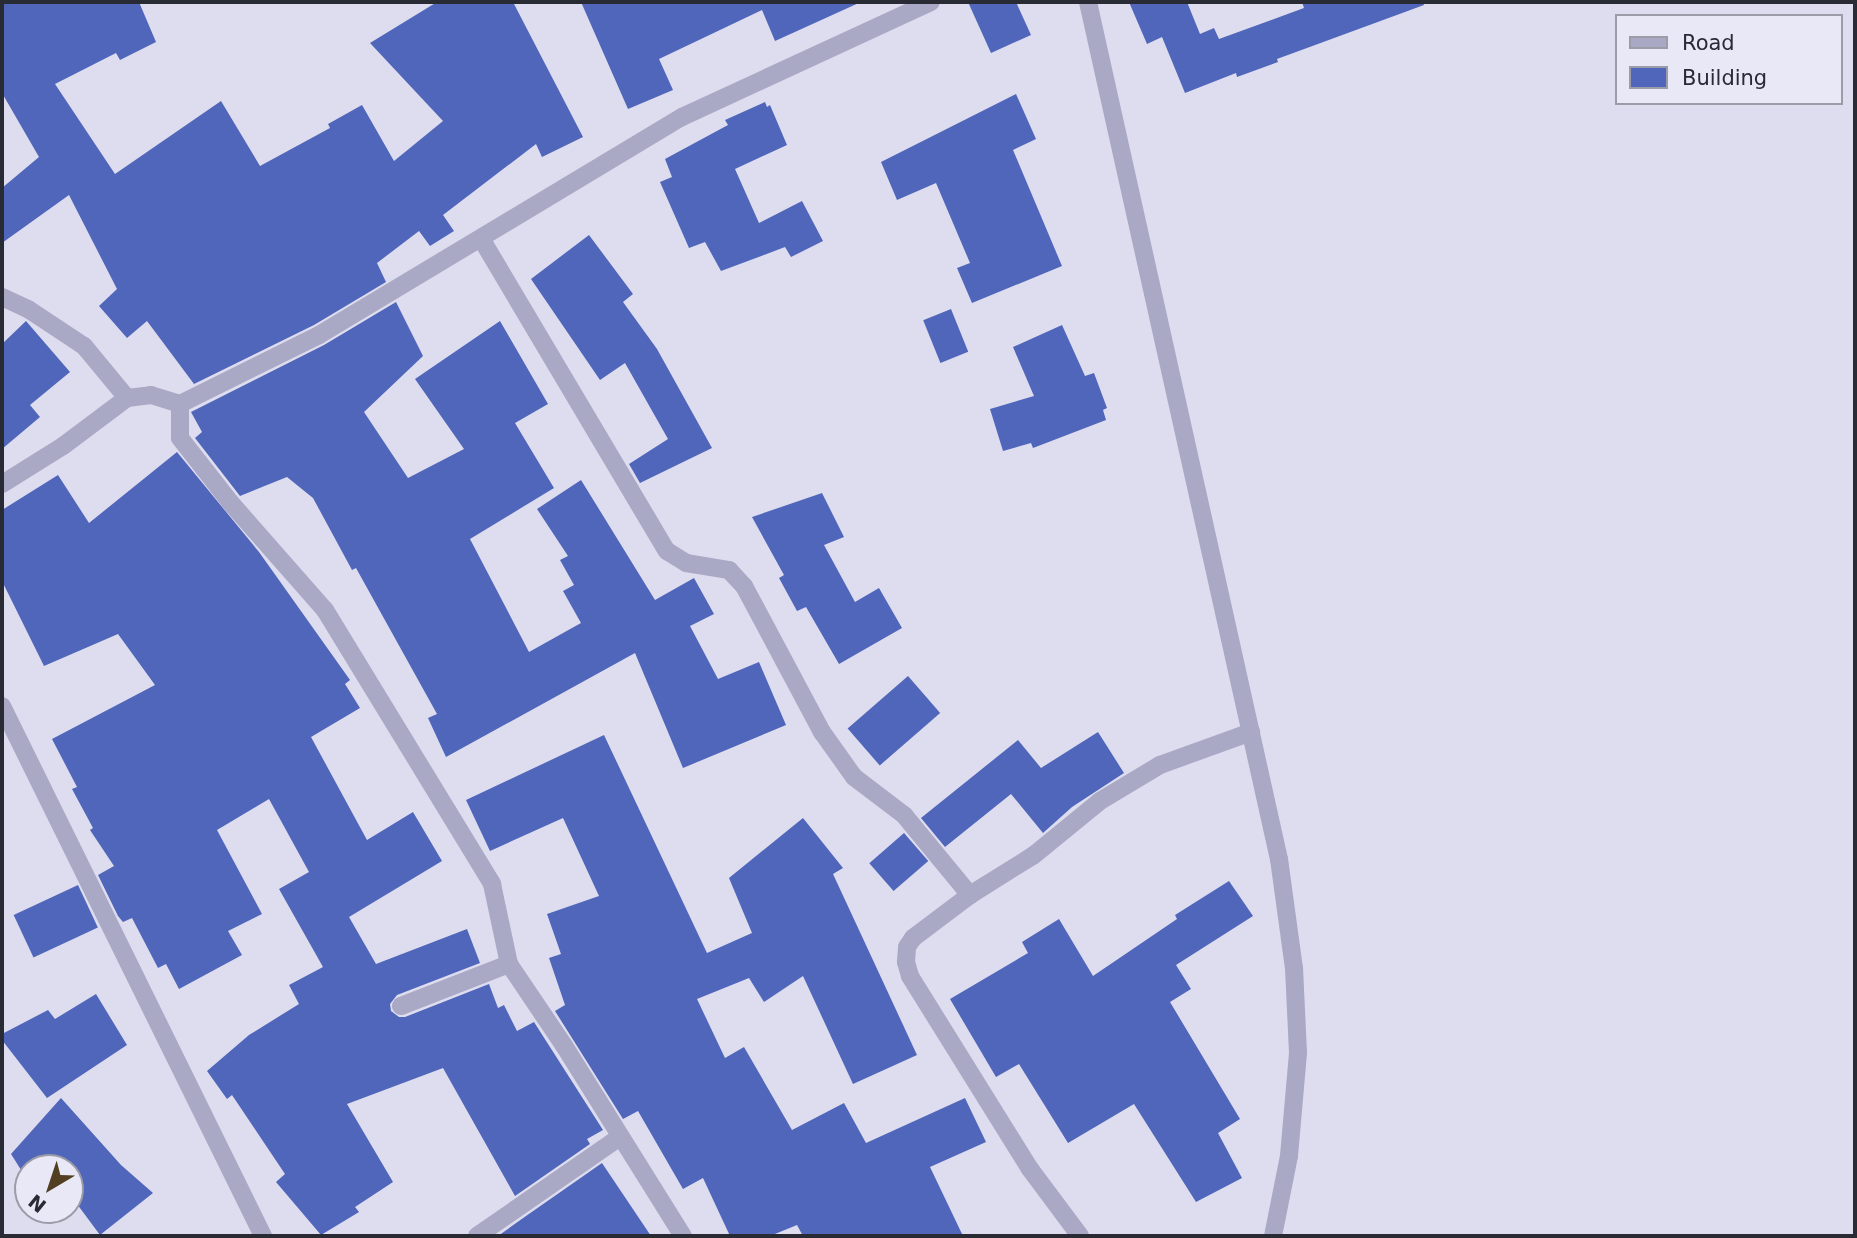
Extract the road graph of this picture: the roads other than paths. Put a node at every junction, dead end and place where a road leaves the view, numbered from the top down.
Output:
1 (931, 2) edge
2 (1088, 2) edge
3 (482, 240) junction
4 (2, 297) edge
5 (127, 398) junction
6 (180, 404) junction
7 (2, 484) edge
8 (2, 706) edge
9 (1251, 732) junction
10 (970, 895) junction
11 (509, 964) junction
12 (401, 1006) dead end
13 (620, 1137) junction
14 (263, 1236) edge
15 (477, 1236) edge
16 (683, 1236) edge
17 (1080, 1236) edge
18 (1273, 1236) edge

1 - 3 street
2 - 9 street
3 - 6 street
3 - 10 street
4 - 5 street
5 - 6 street
5 - 7 street
6 - 11 street
8 - 14 street
9 - 10 street
9 - 18 street
10 - 17 street
11 - 12 street
11 - 13 street
13 - 15 street
13 - 16 street

